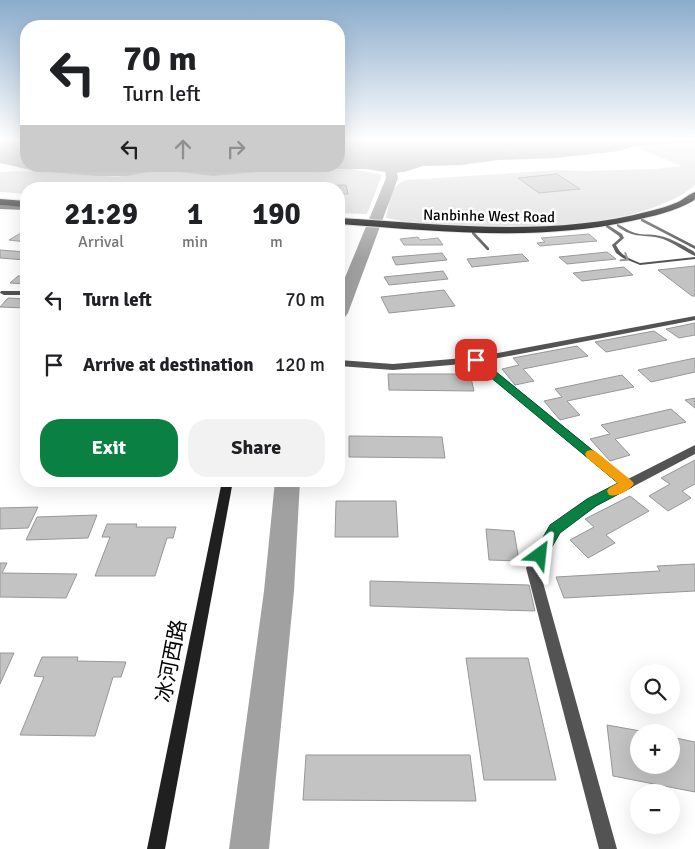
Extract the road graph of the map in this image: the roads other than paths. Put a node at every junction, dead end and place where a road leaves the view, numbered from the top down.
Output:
1 (695, 196) edge
2 (0, 197) edge
3 (20, 198) edge
4 (695, 201) edge
5 (0, 202) edge
6 (20, 204) edge
7 (0, 207) edge
8 (20, 208) edge
9 (642, 220) junction
10 (345, 222) edge
11 (359, 224) junction
12 (345, 225) edge
13 (618, 225) junction
14 (382, 226) junction
15 (607, 226) junction
16 (473, 233) junction
17 (635, 236) junction
18 (622, 238) junction
19 (695, 248) edge
20 (488, 249) dead end
21 (695, 257) edge
22 (4, 292) dead end
23 (20, 293) edge
24 (695, 318) edge
25 (476, 360) junction
26 (345, 363) edge
27 (695, 449) edge
28 (627, 484) junction
29 (227, 487) edge
30 (156, 849) edge
31 (608, 849) edge

1 - 14 highway, Nanbinhe West Road
2 - 3 highway
4 - 9 highway, Nanbinhe West Road
5 - 6 highway
7 - 8 street
9 - 13 highway, Nanbinhe West Road
9 - 19 lane
10 - 11 highway, Nanbinhe West Road
11 - 12 highway, Nanbinhe West Road
11 - 14 highway, Nanbinhe West Road
13 - 15 highway, Nanbinhe West Road
13 - 17 lane
14 - 16 highway, Nanbinhe West Road
15 - 16 highway, Nanbinhe West Road
15 - 18 lane
16 - 20 lane
17 - 18 lane
17 - 21 lane
18 -> 21 lane
22 - 23 street
24 - 25 street
25 - 26 street
25 - 28 street
27 - 28 street
28 - 31 street
29 - 30 main road, 冰河西路

